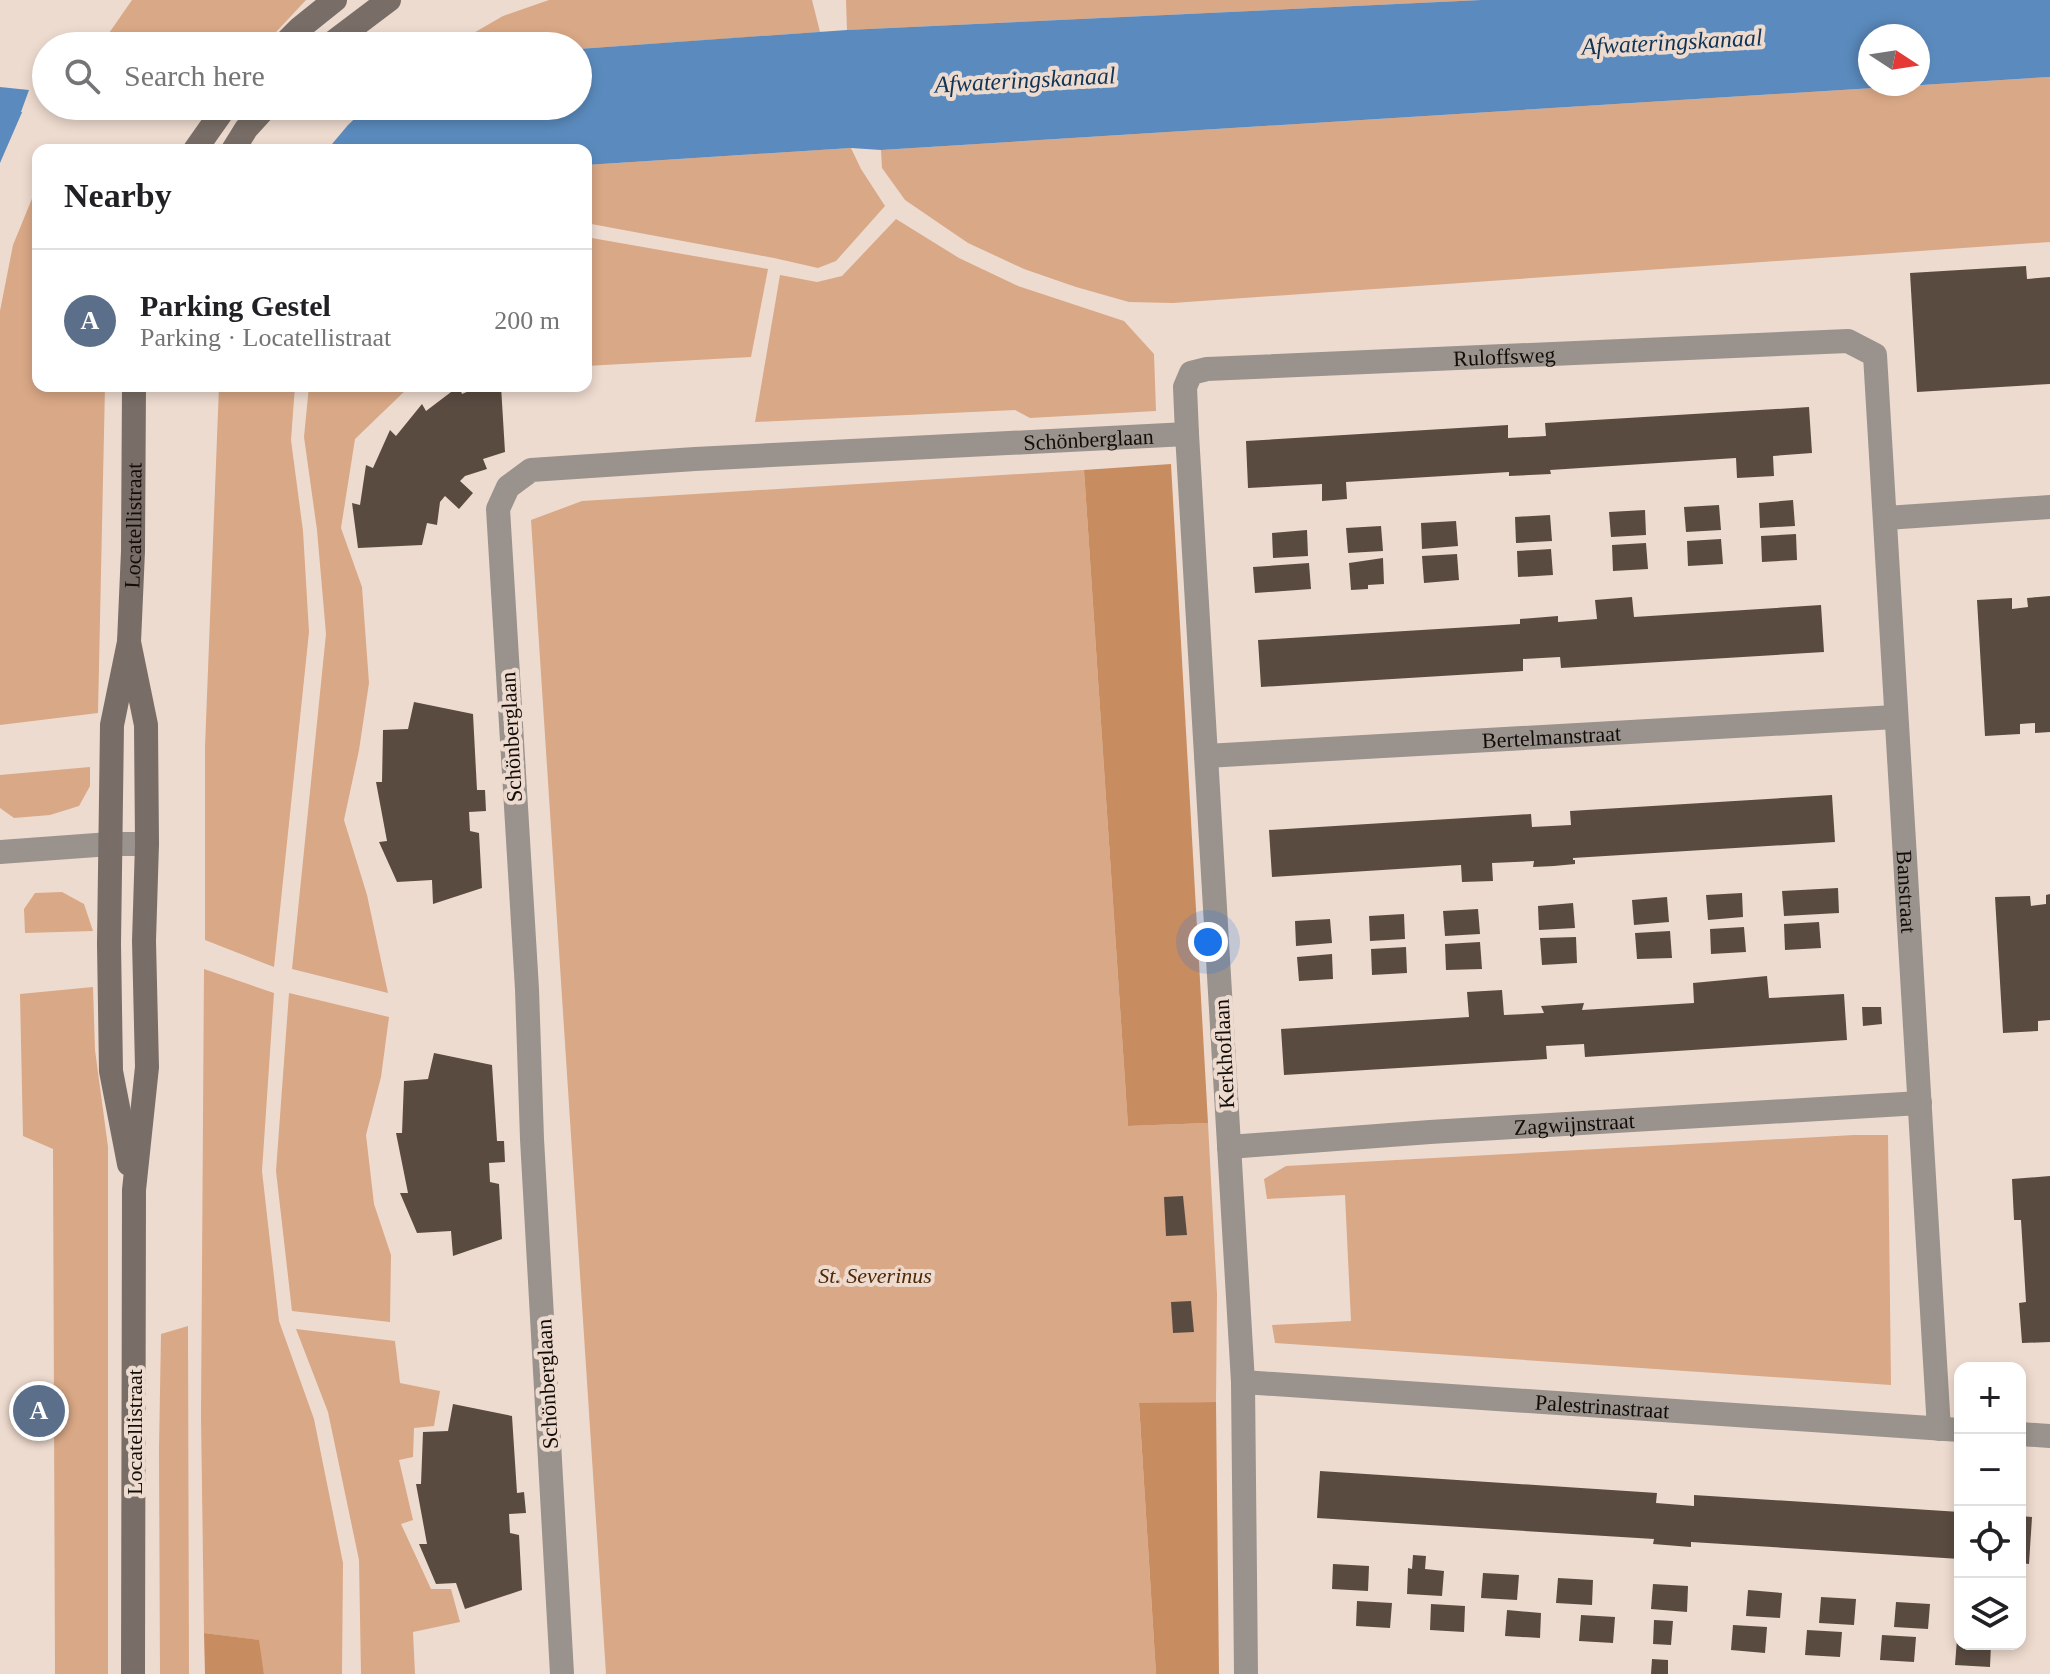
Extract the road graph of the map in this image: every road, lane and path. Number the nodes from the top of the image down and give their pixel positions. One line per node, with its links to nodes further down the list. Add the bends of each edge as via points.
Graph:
1 (335, 0): 3 (main road)
2 (389, 0): 4 (main road)
3 (296, 32)
4 (347, 32)
5 (216, 120): 7 (main road)
6 (254, 120): 8 (main road)
7 (199, 144)
8 (237, 144)
9 (1875, 355): 11 (street, Ruloffsweg, via 1848,341 1207,369 1191,373 1185,387); 13 (street, Banstraat)
10 (137, 393): 14 (main road, Locatellistraat)
11 (1187, 434): 16 (street, Kerkhoflaan); 28 (street, Schönberglaan, via 531,470 508,487 498,509)
12 (2050, 507): 13 (street)
13 (1886, 518): 15 (street, Banstraat)
14 (129, 642): 17 (main road, Locatellistraat, via 112,725); 18 (main road, Locatellistraat, via 146,725)
15 (1895, 717): 16 (street, Bertelmanstraat); 20 (street, Banstraat)
16 (1206, 756): 21 (street, Kerkhoflaan)
17 (110, 844): 18 (street); 19 (street); 22 (main road, Locatellistraat, via 111,1071)
18 (147, 844): 22 (main road, Locatellistraat, via 147,1067)
19 (0, 852)
20 (1920, 1103): 21 (street, Zagwijnstraat); 24 (street, Banstraat)
21 (1229, 1147): 23 (street, Kerkhoflaan)
22 (134, 1190): 27 (main road, Locatellistraat)
23 (1243, 1382): 24 (street, Palestrinastraat); 29 (street, Kerkhoflaan)
24 (1949, 1430)
25 (2026, 1434): 26 (street)
26 (2050, 1436)
27 (133, 1674)
28 (562, 1674)
29 (1246, 1674)

